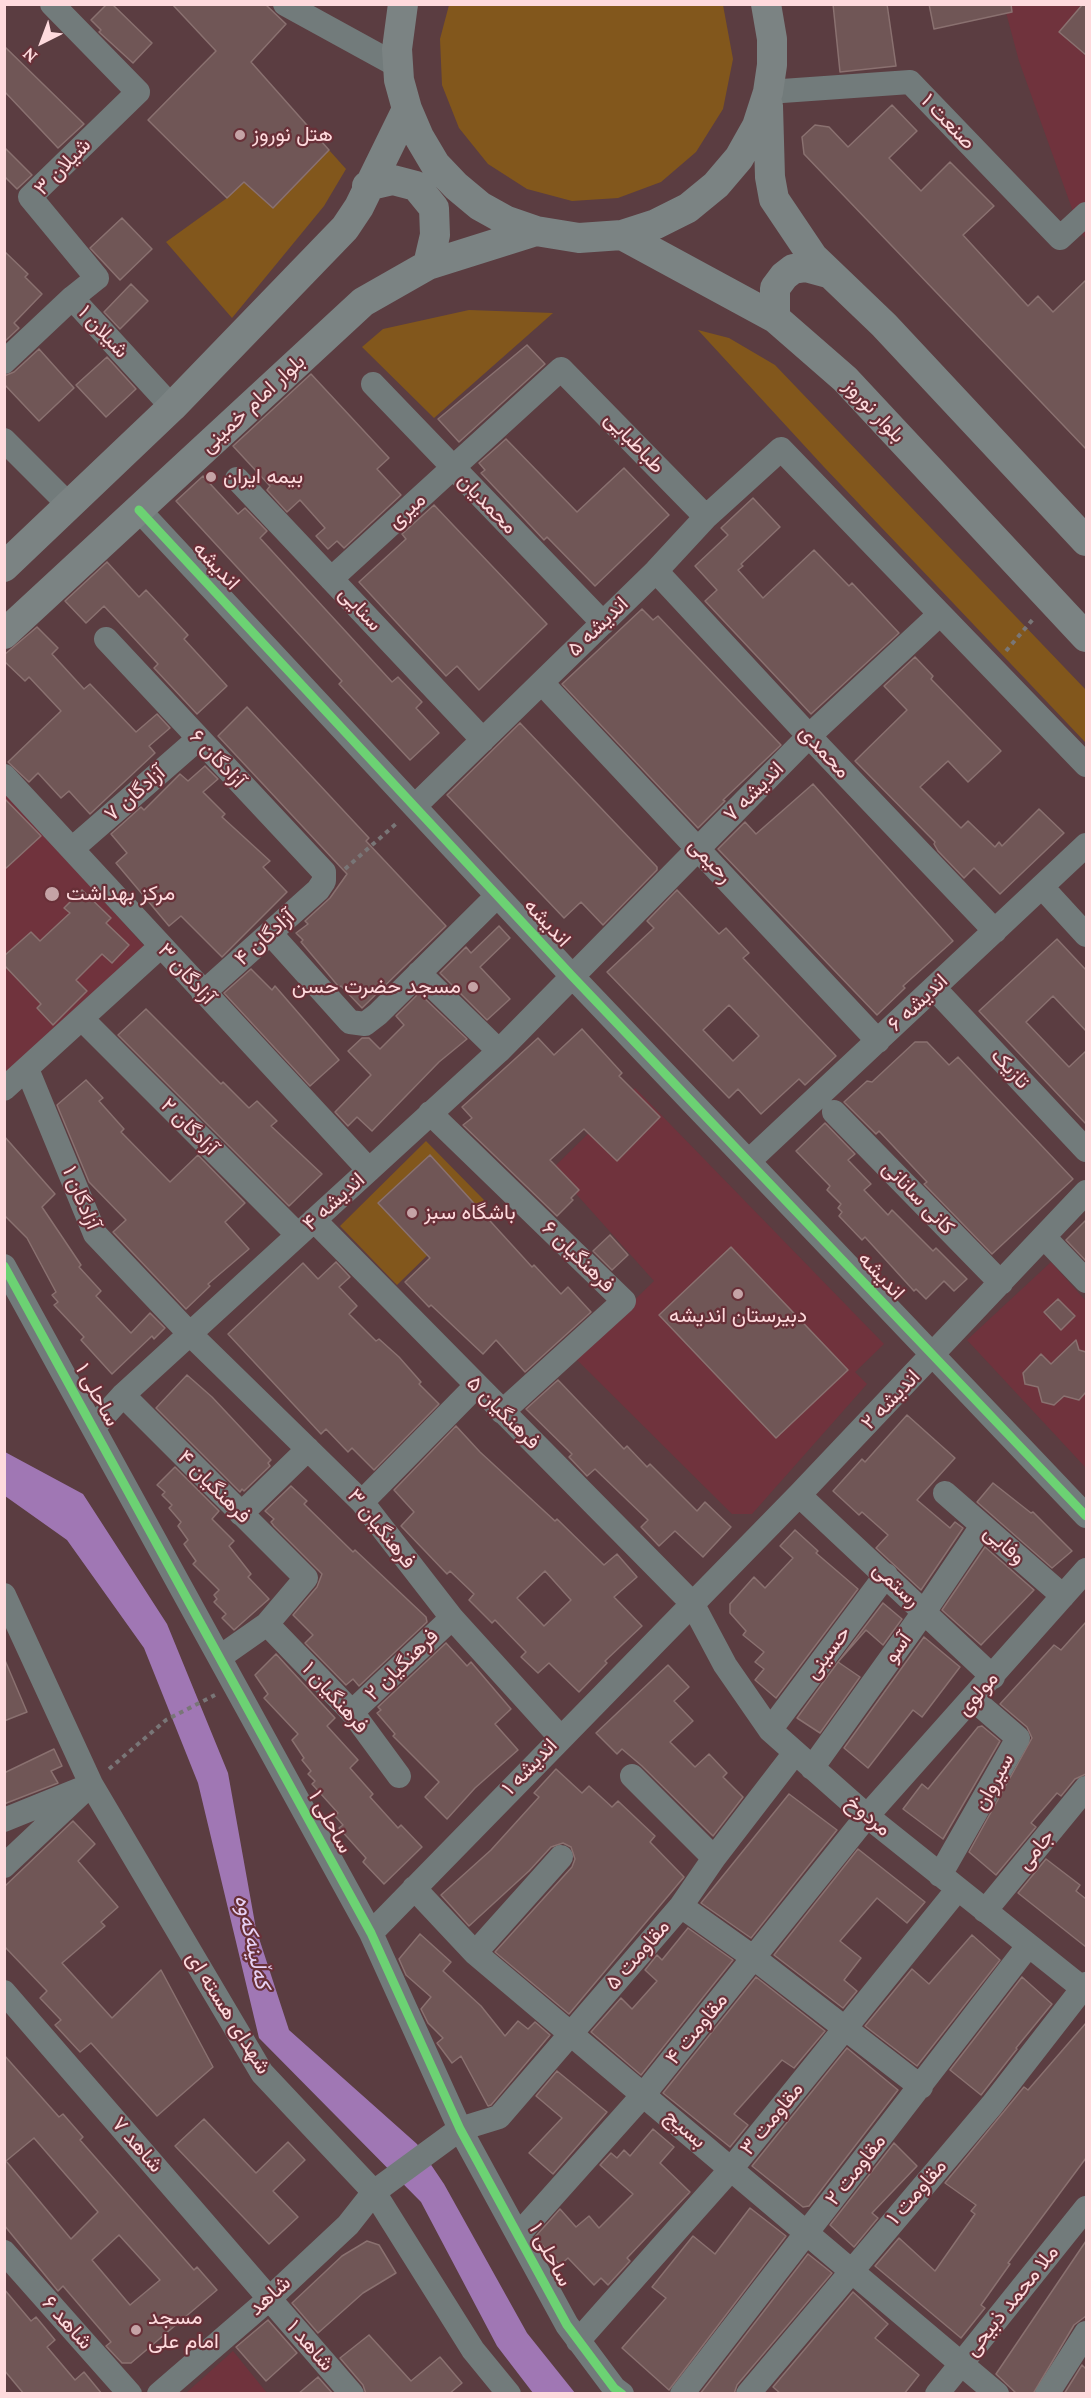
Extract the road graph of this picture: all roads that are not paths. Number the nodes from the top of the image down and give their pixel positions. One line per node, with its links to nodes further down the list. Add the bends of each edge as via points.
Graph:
1 (285, 4): 5 (street)
2 (403, 4): 5 (main road)
3 (766, 4): 6 (main road, via 772,39)
4 (67, 10): 14 (street, شیلان ۳, via 138,92 30,197 97,278)
5 (398, 66): 7 (main road)
6 (768, 92): 9 (street, صنعت ۱, via 910,82 1060,238); 11 (main road, via 757,126 716,185 688,208); 13 (main road, via 774,199)
7 (407, 109): 8 (main road); 10 (main road, via 435,164 456,186 480,206)
8 (367, 186): 12 (main road, via 393,180 416,186 434,208 435,235); 19 (main road, via 345,228)
9 (1084, 220)
10 (536, 231): 11 (main road, via 579,238); 12 (main road, بلوار امام خمینی)
11 (622, 235): 15 (main road, بلوار نوروز)
12 (428, 264): 24 (main road, بلوار امام خمینی, via 363,302)
13 (828, 273): 15 (main road, via 806,267 793,269 784,276 775,288); 26 (main road, via 884,326)
14 (72, 298): 16 (street, شیلان ۱); 19 (street, شیلان ۱)
15 (775, 318): 33 (main road, بلوار نوروز, via 845,379)
16 (4, 362)
17 (561, 369): 21 (street, میری); 25 (street, طباطبایی)
18 (373, 384): 21 (street, محمدیان)
19 (172, 408): 23 (main road)
20 (4, 440): 23 (street)
21 (454, 470): 29 (street, میری); 31 (street, محمدیان)
22 (237, 479): 29 (street, سنایی)
23 (69, 505): 27 (main road)
24 (138, 510): 32 (main road, بلوار امام خمینی); 41 (street, اندیشه)
25 (706, 517): 28 (street, اندیشه ۵); 30 (street, اندیشه ۵, via 781,449)
26 (1086, 541)
27 (4, 567)
28 (656, 571): 31 (street, اندیشه ۵); 36 (street, محمدی)
29 (331, 579): 38 (street, سنایی)
30 (940, 614): 36 (street, اندیشه ۷); 39 (street)
31 (603, 623): 35 (street, اندیشه ۵)
32 (4, 634)
33 (1086, 638)
34 (106, 639): 37 (street, آزادگان ۶)
35 (542, 683): 38 (street, اندیشه ۵); 43 (street, رحیمی)
36 (809, 736): 43 (street, اندیشه ۷); 48 (street, محمدی)
37 (198, 739): 44 (street, آزادگان ۷); 45 (street, آزادگان ۶, via 324,872)
38 (483, 740): 41 (street, اندیشه ۵)
39 (1086, 765)
40 (4, 776): 44 (street, آزادگان ۳)
41 (416, 805): 47 (street, اندیشه)
42 (1086, 845): 46 (street, اندیشه ۶)
43 (698, 848): 53 (street, اندیشه ۷); 57 (street, رحیمی)
44 (72, 849): 51 (street, آزادگان ۳)
45 (324, 881): 49 (street, آزادگان ۴)
46 (1042, 887): 48 (street, اندیشه ۶); 50 (street)
47 (497, 896): 52 (street); 53 (street, اندیشه)
48 (995, 931): 54 (street, اندیشه ۶)
49 (270, 933): 52 (street, via 350,1022 365,1024); 55 (street, آزادگان ۴)
50 (1086, 935)
51 (161, 946): 55 (street, آزادگان ۳); 56 (street)
52 (419, 973): 58 (street)
53 (572, 976): 58 (street, اندیشه ۴); 64 (street, اندیشه)
54 (934, 988): 57 (street, اندیشه ۶); 63 (street, تازیک)
55 (203, 993): 65 (street, آزادگان ۳)
56 (82, 1019): 59 (street); 67 (street, آزادگان ۲)
57 (878, 1041): 64 (street, اندیشه ۶)
58 (499, 1051): 62 (street, اندیشه ۴)
59 (27, 1068): 60 (street); 72 (street, آزادگان ۱, via 95,1234)
60 (4, 1089)
61 (834, 1112): 71 (street, کانی سانانی)
62 (430, 1113): 65 (street, اندیشه ۴); 76 (street, فرهنگیان ۶, via 624,1301)
63 (1086, 1150)
64 (749, 1161): 73 (street, اندیشه)
65 (369, 1170): 67 (street, اندیشه ۴)
66 (1086, 1192): 68 (street, اندیشه ۲)
67 (306, 1227): 72 (street, اندیشه ۴); 74 (street, فرهنگیان ۵)
68 (1044, 1237): 70 (street); 71 (street, اندیشه ۲)
69 (4, 1266): 77 (street, ساحلی ۱)
70 (1086, 1281)
71 (1001, 1283): 73 (street, اندیشه ۲)
72 (190, 1334): 75 (street, اندیشه ۴); 78 (street, فرهنگیان ۳)
73 (932, 1357): 80 (street, اندیشه ۲); 83 (street, اندیشه)
74 (476, 1386): 76 (street, فرهنگیان ۵); 81 (street)
75 (123, 1395): 77 (street, اندیشه ۴); 82 (street, فرهنگیان ۴)
76 (502, 1412): 89 (street, فرهنگیان ۵)
77 (94, 1427): 93 (street, ساحلی ۱)
78 (308, 1449): 81 (street, فرهنگیان ۳); 82 (street)
79 (945, 1493): 84 (street, وفایی)
80 (799, 1494): 86 (street, رستمی); 89 (street, اندیشه ۲)
81 (362, 1502): 91 (street, فرهنگیان ۳)
82 (241, 1514): 92 (street, فرهنگیان ۴, via 306,1578)
83 (1086, 1516)
84 (982, 1526): 88 (street, وفایی); 90 (street, آسو)
85 (1086, 1570): 88 (street, مولوی)
86 (886, 1575): 90 (street, رستمی); 97 (street, حسینی)
87 (4, 1594): 102 (street, شهدای هسته ای)
88 (1064, 1596): 94 (street, مولوی)
89 (692, 1603): 97 (street, مردوخ, via 725,1665); 98 (street, اندیشه ۱)
90 (924, 1611): 94 (street, رستمی); 99 (street, آسو)
91 (452, 1618): 96 (street, فرهنگیان ۲); 98 (street, فرهنگیان ۳)
92 (267, 1624): 93 (street); 96 (street, فرهنگیان ۱)
93 (219, 1658): 113 (street, ساحلی ۱)
94 (993, 1677): 95 (street, مولوی)
95 (974, 1700): 104 (street, مولوی); 109 (street, سیروان, via 1018,1738)
96 (352, 1712): 100 (street, فرهنگیان ۱)
97 (770, 1730): 99 (street, مردوخ)
98 (560, 1737): 110 (street, اندیشه ۱)
99 (803, 1761): 104 (street, مردوخ); 107 (street, مقاومت ۵)
100 (399, 1776)
101 (632, 1776): 107 (street)
102 (91, 1784): 105 (street); 108 (street); 125 (street, شهدای هسته ای, via 262,2073)
103 (1086, 1788): 112 (street, جامی)
104 (867, 1816): 109 (street, مردوخ); 116 (street, مقاومت ۴)
105 (4, 1820)
106 (561, 1857): 115 (street)
107 (714, 1858): 111 (street, مقاومت ۵)
108 (4, 1866)
109 (948, 1883): 112 (street, مردوخ); 119 (street, مقاومت ۳)
110 (414, 1888): 113 (street, اندیشه ۱); 115 (street, بسیج)
111 (681, 1906): 116 (street); 120 (street, مقاومت ۵)
112 (985, 1911): 114 (street, مردوخ)
113 (370, 1933): 123 (street, ساحلی ۱)
114 (1028, 1946): 117 (street, مردوخ); 121 (street, مقاومت ۲)
115 (475, 1953): 120 (street, بسیج)
116 (754, 1958): 119 (street); 122 (street, مقاومت ۴)
117 (1085, 1988): 130 (street, مقاومت ۱, via 992,2105)
118 (4, 1992): 131 (street, شاهد ۷)
119 (847, 2028): 121 (street); 124 (street, مقاومت ۳)
120 (572, 2031): 122 (street, بسیج); 123 (street, مقاومت ۵, via 499,2117)
121 (921, 2087): 127 (street, مقاومت ۲)
122 (644, 2094): 124 (street, بسیج); 128 (street, مقاومت ۴)
123 (460, 2129): 125 (street, شاهد); 128 (street, ساحلی ۱)
124 (731, 2169): 127 (street, بسیج); 132 (street, مقاومت ۳)
125 (375, 2192): 131 (street, شاهد, via 348,2225); 138 (street, شهدای هسته ای, via 473,2350)
126 (1086, 2208): 134 (street, ملا محمد ذبیحی)
127 (808, 2232): 130 (street, بسیج); 140 (street, مقاومت ۲)
128 (518, 2235): 132 (street, ساحلی ۱)
129 (4, 2252): 135 (street, شاهد ۶)
130 (851, 2269): 134 (street, بسیج); 141 (street, مقاومت ۱)
131 (268, 2299): 136 (street, شاهد); 137 (street, شاهد ۱)
132 (578, 2341): 139 (street, ساحلی ۱)
133 (1083, 2348): 144 (street)
134 (961, 2363): 142 (street, ملا محمد ذبیحی); 143 (street, بسیج)
135 (130, 2394)
136 (159, 2394)
137 (352, 2394)
138 (509, 2394)
139 (622, 2394)
140 (682, 2394)
141 (748, 2394)
142 (937, 2394)
143 (997, 2394)
144 (1047, 2394)

